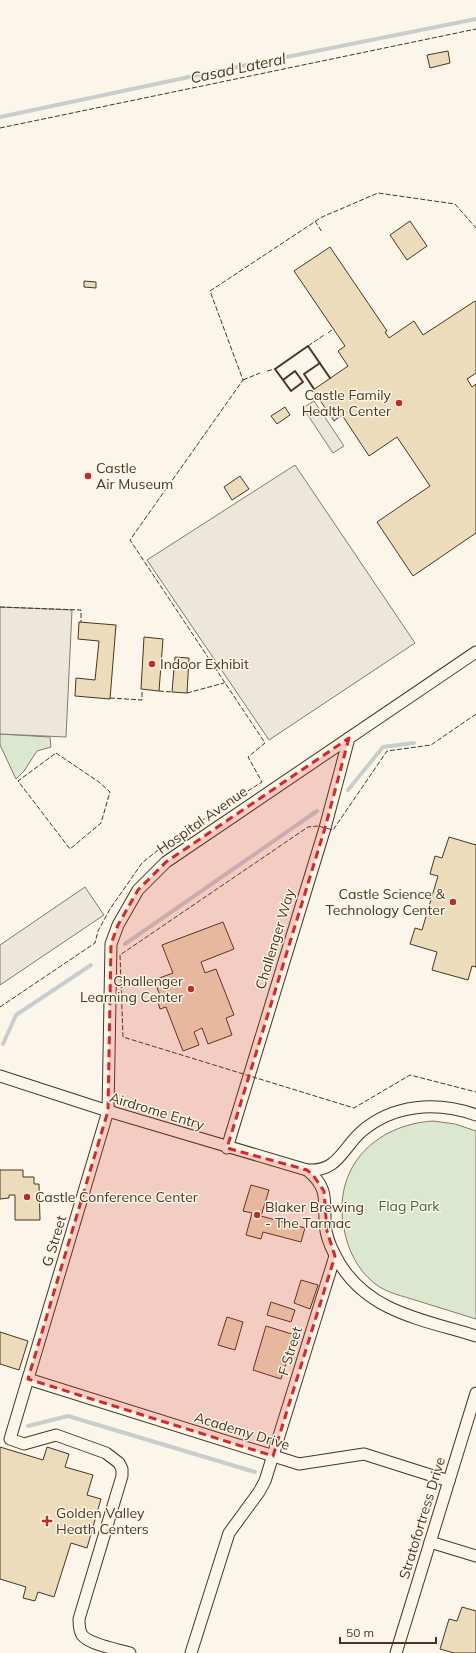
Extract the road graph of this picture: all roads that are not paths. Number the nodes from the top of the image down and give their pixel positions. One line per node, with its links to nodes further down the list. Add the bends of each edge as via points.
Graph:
1 (476, 652): 2 (street, Hospital Avenue)
2 (349, 738): 4 (street, Hospital Avenue, via 166,862 138,890 118,925 111,944); 6 (street, Challenger Way, via 325,828)
3 (0, 1076): 4 (street, Airdrome Entry)
4 (108, 1112): 6 (street, Airdrome Entry); 10 (street, G Street)
5 (476, 1115): 7 (street, via 456,1109 423,1106 399,1112 369,1126 327,1168)
6 (227, 1148): 7 (street, Airdrome Entry)
7 (307, 1170): 8 (street, via 324,1191 326,1231)
8 (335, 1256): 9 (street, via 356,1284 380,1303 395,1311); 12 (street, F Street)
9 (476, 1336)
10 (28, 1379): 12 (street, Academy Drive); 16 (street, G Street, via 10,1439 24,1444 56,1435 106,1453 115,1458 122,1469 79,1619 79,1628 88,1640)
11 (476, 1393): 13 (street, Stratofortress Drive)
12 (273, 1456): 13 (street, Academy Drive, via 298,1464 364,1454); 17 (street, F Street, via 259,1492 230,1533)
13 (449, 1481): 14 (street, Stratofortress Drive)
14 (430, 1542): 15 (street); 18 (street, Stratofortress Drive)
15 (476, 1556)
16 (130, 1653)
17 (191, 1653)
18 (396, 1653)

